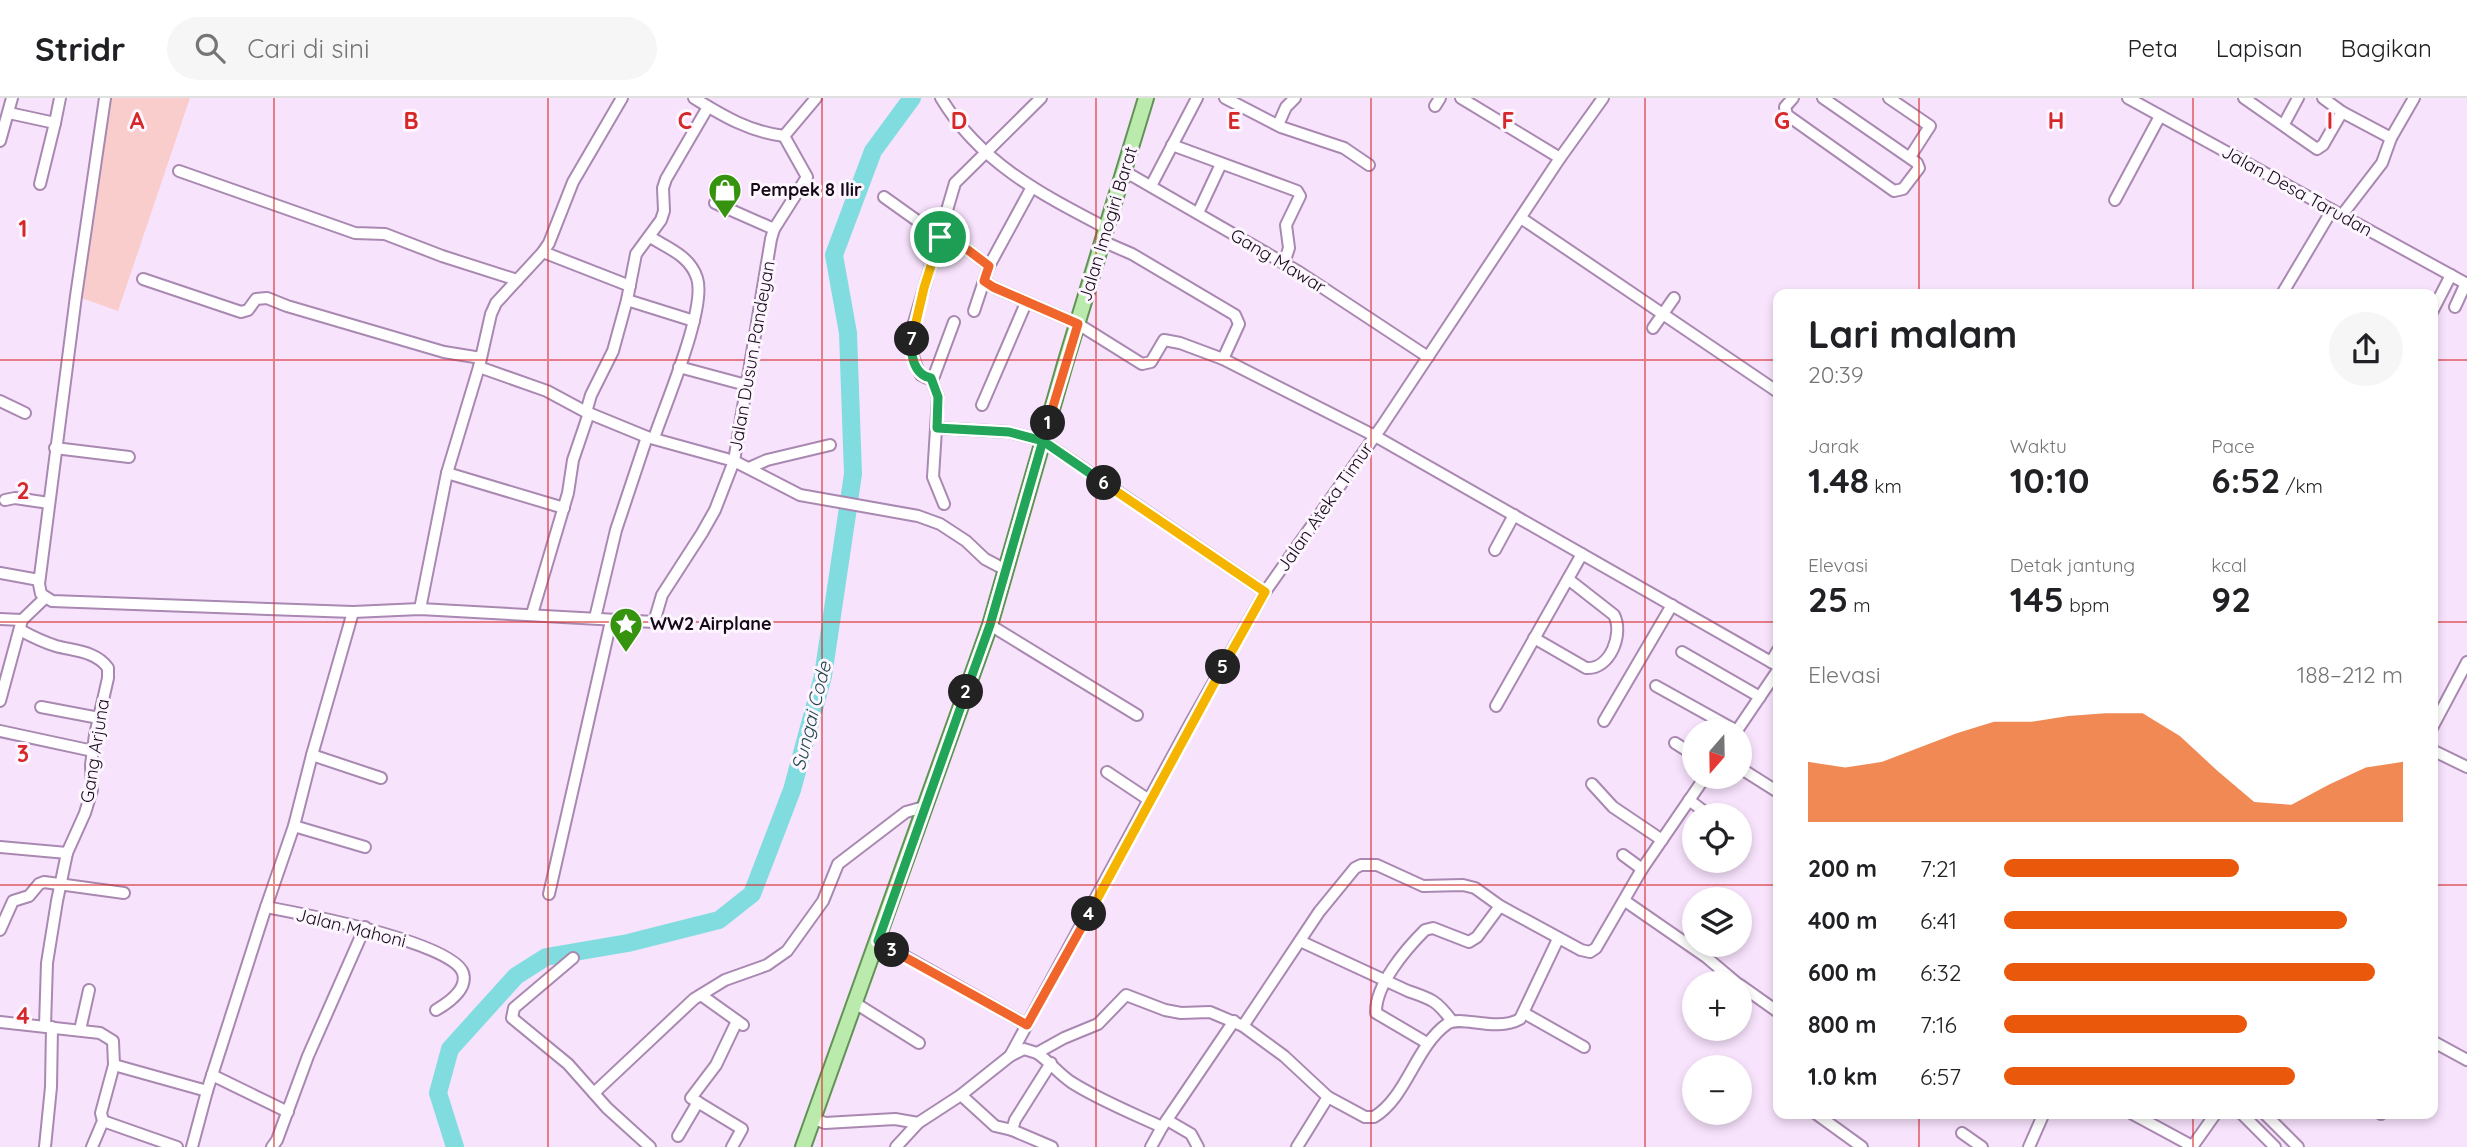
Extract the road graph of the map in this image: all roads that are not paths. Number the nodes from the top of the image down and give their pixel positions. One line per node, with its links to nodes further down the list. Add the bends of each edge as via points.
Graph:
1 (12, 98): 26 (street)
2 (60, 98): 28 (street)
3 (105, 98): 92 (street)
4 (622, 98): 55 (street, via 573,182)
5 (694, 98): 24 (street)
6 (816, 98): 31 (street)
7 (941, 98): 35 (street, via 971,140)
8 (1041, 98): 35 (street)
9 (1146, 98): 41 (main road, Jalan Imogiri Barat)
10 (1197, 98): 34 (street)
11 (1225, 98): 30 (street)
12 (1295, 98): 30 (street)
13 (1461, 98): 36 (street)
14 (1603, 98): 36 (street, Jalan Ateka Timur)
15 (1823, 98): 37 (street)
16 (1889, 98): 37 (street, via 1930,125)
17 (2128, 98): 23 (street, Jalan Desa Tarudan)
18 (2244, 98): 29 (street)
19 (2298, 98): 29 (street)
20 (2323, 98): 25 (street)
21 (2414, 98): 32 (street)
22 (1788, 99): 37 (street, via 1787,115 1894,191 1903,189 1919,168)
23 (2142, 101): 27 (street, Jalan Desa Tarudan)
24 (708, 107): 31 (street, via 754,131); 53 (street, via 666,179 664,211)
25 (2342, 112): 29 (street, via 2317,149); 32 (street)
26 (9, 113): 28 (street); 33 (street)
27 (2161, 116): 46 (street); 49 (street, Jalan Desa Tarudan)
28 (55, 123): 42 (street)
29 (2284, 124)
30 (1278, 125): 39 (street, via 1338,145)
31 (785, 136): 51 (street, Jalan Dusun Pandeyan, via 807,177)
32 (2391, 138): 49 (street, via 2382,163)
33 (0, 141)
34 (1172, 145): 38 (street); 43 (street)
35 (986, 152): 44 (street); 54 (street, via 955,183)
36 (1560, 158): 50 (street, Jalan Ateka Timur)
37 (1910, 158)
38 (1221, 164): 48 (street); 56 (street, via 1299,194 1286,226 1289,248)
39 (1369, 165)
40 (179, 171): 60 (street, via 355,233 385,234)
41 (1124, 171): 43 (street, Gang Mawar); 52 (main road, Jalan Imogiri Barat)
42 (40, 184)
43 (1151, 186): 48 (street, Gang Mawar)
44 (1032, 187): 52 (street); 57 (street)
45 (884, 197): 54 (street)
46 (2115, 200)
47 (715, 203): 51 (street)
48 (1198, 213): 56 (street, Gang Mawar)
49 (2337, 213): 58 (street, Jalan Desa Tarudan); 64 (street)
50 (1521, 218): 71 (street); 76 (street, Jalan Ateka Timur)
51 (774, 229): 81 (street, Jalan Dusun Pandeyan)
52 (1104, 235): 74 (main road, Jalan Imogiri Barat); 77 (street, via 1235,315 1239,324)
53 (650, 237): 63 (street, via 636,254); 72 (street, via 682,256 697,277)
54 (940, 237): 57 (street); 80 (street, via 911,345 918,371)
55 (542, 253): 60 (street); 63 (street)
56 (1284, 263): 76 (street, Gang Mawar)
57 (989, 266): 61 (street)
58 (2451, 275): 62 (street, Jalan Desa Tarudan); 67 (street)
59 (143, 279): 78 (street, via 242,312 256,299 267,298)
60 (517, 280): 78 (street, via 491,314)
61 (984, 281): 68 (street); 70 (street)
62 (2467, 284): 69 (street)
63 (630, 286): 66 (street)
64 (2285, 289)
65 (1674, 298): 71 (street)
66 (627, 300): 72 (street); 85 (street, via 613,351)
67 (2438, 300)
68 (1026, 303): 74 (street); 84 (street)
69 (2455, 307)
70 (974, 311)
71 (1663, 314): 75 (street); 82 (street)
72 (694, 321): 79 (street)
73 (954, 322): 80 (street)
74 (1078, 324): 77 (street, via 1142,364 1151,362 1164,340); 90 (main road, Jalan Imogiri Barat)
75 (1653, 328)
76 (1428, 357): 88 (street, Jalan Ateka Timur)
77 (1223, 359): 88 (street)
78 (480, 363): 85 (street); 96 (street)
79 (679, 368): 81 (street); 89 (street)
80 (931, 378): 87 (street, via 938,397)
81 (746, 386): 94 (street, Jalan Dusun Pandeyan)
82 (1773, 388)
83 (0, 401): 86 (street)
84 (982, 405)
85 (588, 412): 89 (street); 100 (street)
86 (25, 413)
87 (937, 428): 90 (street, via 1009,432); 99 (street, via 933,477)
88 (1375, 436): 101 (street); 108 (street, Jalan Ateka Timur)
89 (651, 437): 94 (street); 114 (street, via 616,530)
90 (1043, 441): 104 (main road, Jalan Imogiri Barat); 108 (street)
91 (830, 445): 95 (street)
92 (55, 448): 93 (street); 98 (street)
93 (129, 457)
94 (734, 461): 95 (street, Jalan Dusun Pandeyan); 116 (street, via 715,510 662,595 654,622)
95 (749, 468): 104 (street, Jalan Dusun Pandeyan, via 800,495 940,524)
96 (447, 473): 100 (street); 111 (street)
97 (5, 500): 98 (street)
98 (49, 503): 107 (street)
99 (944, 504)
100 (564, 508): 113 (street)
101 (1514, 515): 102 (street); 103 (street)
102 (1494, 550)
103 (1582, 554): 106 (street); 110 (street)
104 (1006, 570): 118 (main road, Jalan Imogiri Barat)
105 (0, 573): 107 (street)
106 (1568, 579): 119 (street); 119 (street, via 1618,622 1619,631 1606,662 1595,669 1586,668)
107 (39, 580): 109 (street)
108 (1265, 592): 148 (street, Jalan Ateka Timur)
109 (45, 598): 112 (street); 117 (street)
110 (1672, 605): 122 (street); 134 (street)
111 (420, 609): 112 (street); 113 (street)
112 (353, 612): 140 (street)
113 (532, 614): 114 (street)
114 (595, 618): 116 (street)
115 (0, 619): 117 (street)
116 (611, 621): 161 (street)
117 (21, 625): 126 (street); 131 (street, Gang Arjuna, via 47,643 87,653 104,663 108,678)
118 (990, 625): 129 (street); 151 (main road, Jalan Imogiri Barat)
119 (1534, 638): 127 (street)
120 (1682, 652): 125 (street)
121 (2467, 662): 130 (street)
122 (1773, 664)
123 (1773, 672): 125 (street)
124 (1656, 686): 132 (street)
125 (1760, 697): 133 (street)
126 (0, 701)
127 (1496, 706)
128 (41, 707): 131 (street)
129 (1138, 715)
130 (2438, 717)
131 (99, 718): 138 (street, Gang Arjuna)
132 (1715, 719)
133 (1744, 719)
134 (1604, 721)
135 (0, 731): 138 (street)
136 (1675, 743): 137 (street)
137 (1682, 747)
138 (93, 751): 156 (street, Gang Arjuna, via 92,790)
139 (2438, 753): 141 (street)
140 (312, 755): 144 (street); 152 (street)
141 (2467, 767)
142 (1107, 772): 148 (street)
143 (1752, 776): 147 (street)
144 (381, 778)
145 (1592, 784): 153 (street, via 1613,807)
146 (1697, 789): 149 (street)
147 (1773, 789)
148 (1149, 800): 183 (street, Jalan Ateka Timur)
149 (1689, 800): 150 (street); 153 (street)
150 (1693, 803)
151 (924, 807): 168 (main road, Jalan Imogiri Barat); 175 (street, via 906,812 838,864 823,901 780,957)
152 (294, 826): 155 (street); 163 (street)
153 (1662, 840): 158 (street)
154 (0, 847): 156 (street)
155 (365, 847)
156 (67, 853): 159 (street, Gang Arjuna)
157 (1623, 855): 158 (street)
158 (1642, 869): 162 (street)
159 (60, 884): 160 (street); 166 (street, via 44,882 29,896 13,901); 184 (street, Gang Arjuna, via 47,963)
160 (124, 893)
161 (549, 894)
162 (1625, 901): 167 (street, via 1590,952); 171 (street)
163 (266, 906): 165 (street, Jalan Mahoni); 195 (street)
164 (1500, 906): 167 (street); 169 (street, via 1463,884 1423,886 1377,865 1361,865); 172 (street, via 1469,942 1433,928 1425,930)
165 (365, 927): 178 (street, Jalan Mahoni, via 421,946 461,969 460,989); 201 (street)
166 (0, 930)
167 (1558, 939): 179 (street)
168 (878, 941): 176 (main road, Jalan Imogiri Barat); 183 (street)
169 (1300, 941): 172 (street); 182 (street)
170 (573, 958): 197 (street, via 514,1008 512,1018 569,1064)
171 (1723, 971)
172 (1385, 979): 181 (street, via 1432,999); 187 (street, via 1376,1013)
173 (89, 990): 185 (street)
174 (1752, 993): 177 (street)
175 (701, 995): 197 (street); 200 (street, via 740,1023 691,1098)
176 (855, 1003): 186 (street); 202 (main road, Jalan Imogiri Barat)
177 (1773, 1008)
178 (436, 1010)
179 (1524, 1013): 181 (street, via 1513,1023 1496,1026); 189 (street)
180 (0, 1021): 184 (street)
181 (1452, 1021): 187 (street)
182 (1239, 1023): 190 (street, via 1210,1012 1165,1010 1126,995 1098,1024); 199 (street); 211 (street)
183 (1027, 1025): 191 (street, Jalan Ateka Timur)
184 (48, 1026): 185 (street); 216 (street, Gang Arjuna, via 51,1087)
185 (80, 1030): 194 (street, via 113,1041)
186 (919, 1043)
187 (1427, 1043): 199 (street, via 1388,1105 1374,1117 1365,1117)
188 (2438, 1044): 192 (street)
189 (1584, 1047)
190 (1037, 1053): 191 (street, via 1024,1049); 193 (street)
191 (1010, 1056): 198 (street)
192 (2467, 1060)
193 (1051, 1063): 211 (street, via 1079,1086); 212 (street)
194 (114, 1065): 196 (street); 209 (street, via 101,1113)
195 (212, 1075): 196 (street); 201 (street)
196 (207, 1091): 219 (street)
197 (594, 1093): 221 (street)
198 (961, 1095): 210 (street); 212 (street, via 995,1126)
199 (1328, 1097): 228 (street)
200 (698, 1102): 214 (street); 222 (street, via 742,1129)
201 (288, 1112): 220 (street)
202 (812, 1118): 210 (street, via 825,1123 895,1119); 223 (main road, Jalan Imogiri Barat)
203 (1823, 1119): 229 (street)
204 (2041, 1119): 231 (street)
205 (2143, 1119): 215 (street)
206 (2212, 1119): 215 (street)
207 (2247, 1119): 232 (street)
208 (2270, 1119): 233 (street)
209 (103, 1121): 217 (street); 218 (street)
210 (918, 1123): 224 (street)
211 (1164, 1123): 226 (street); 227 (street, via 1191,1134)
212 (1012, 1130): 225 (street)
213 (1962, 1133): 230 (street)
214 (678, 1136)
215 (2192, 1146)
216 (45, 1147)
217 (92, 1147)
218 (177, 1147)
219 (192, 1147)
220 (272, 1147)
221 (650, 1147)
222 (732, 1147)
223 (803, 1147)
224 (895, 1147)
225 (1052, 1147)
226 (1151, 1147)
227 (1198, 1147)
228 (1297, 1147)
229 (1862, 1147)
230 (1982, 1147)
231 (2029, 1147)
232 (2275, 1147)
233 (2298, 1147)

